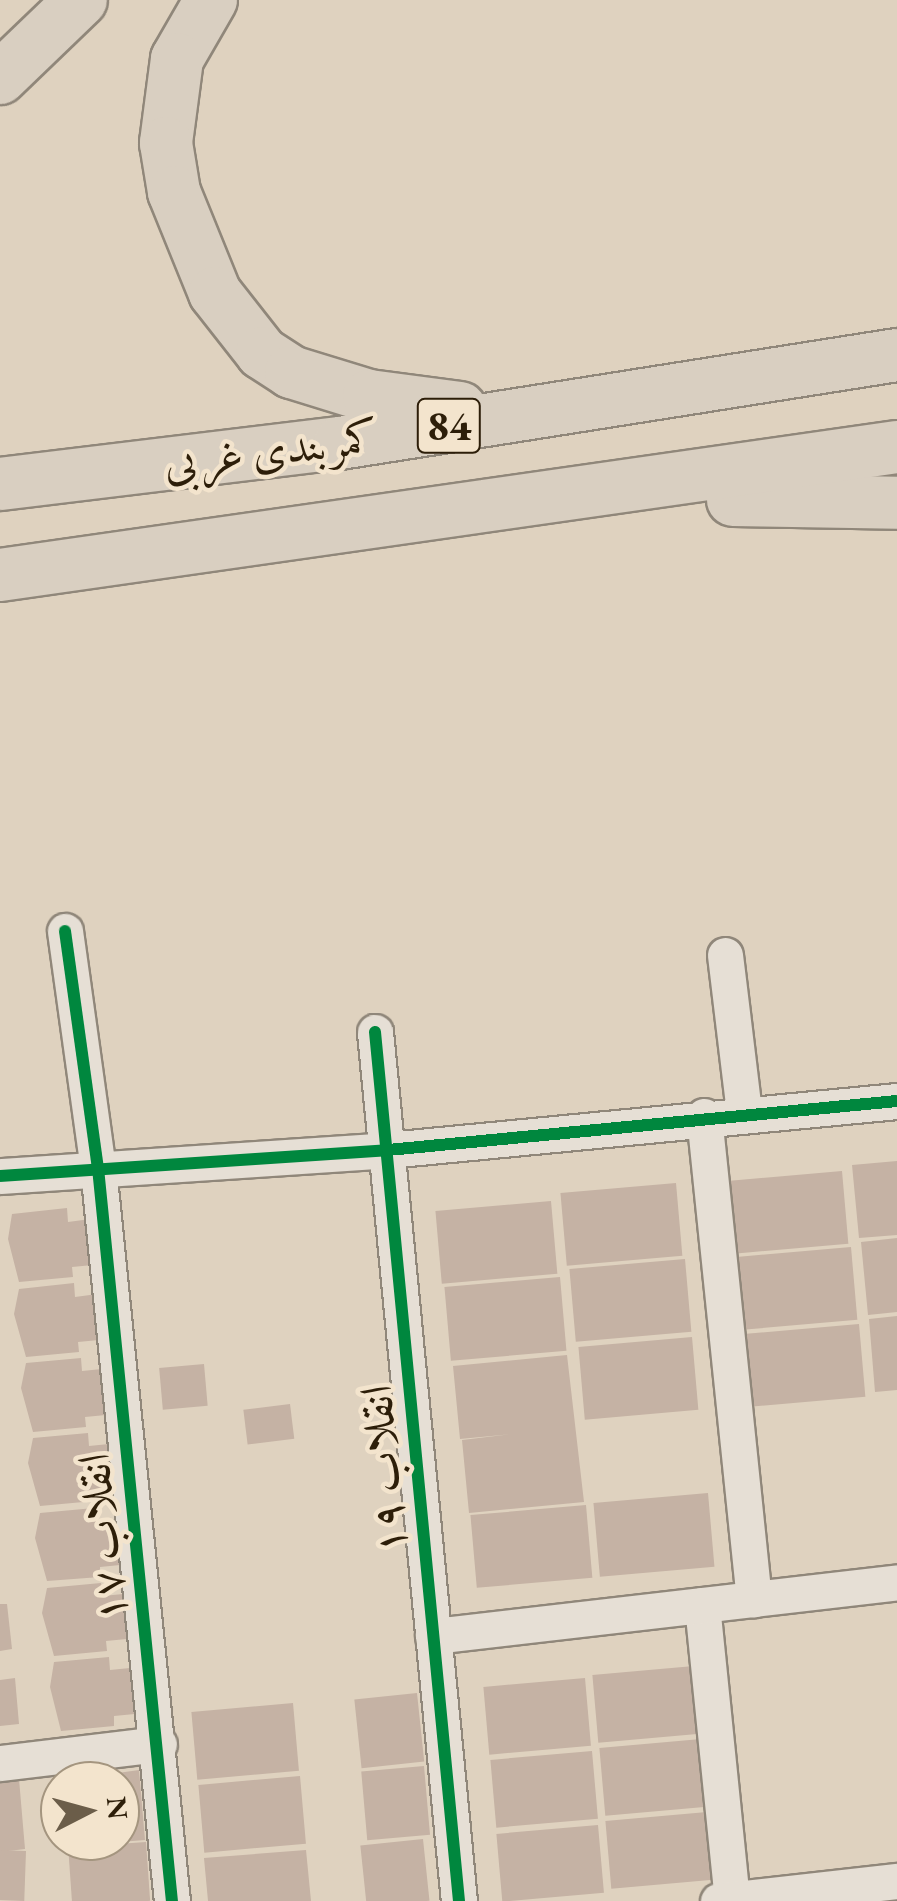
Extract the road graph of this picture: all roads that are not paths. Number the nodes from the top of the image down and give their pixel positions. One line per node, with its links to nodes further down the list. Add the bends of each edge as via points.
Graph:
1 (81, 0): 3 (highway)
2 (211, 0): 5 (highway, via 177,59 166,144 193,246 239,328 290,372 335,388)
3 (0, 78)
4 (897, 355): 5 (highway, کمربندی غربی / 84)
5 (516, 415): 7 (highway, کمربندی غربی / 84)
6 (897, 447): 8 (highway, کمربندی غربی / 84)
7 (0, 484)
8 (587, 492): 9 (highway); 10 (highway, کمربندی غربی / 84)
9 (897, 504)
10 (0, 576)
11 (65, 931): 18 (street, انقلاب ۱۷)
12 (725, 955): 15 (street)
13 (375, 1032): 17 (street, انقلاب ۱۹)
14 (897, 1101): 15 (street)
15 (744, 1113): 16 (street)
16 (704, 1116): 17 (street); 21 (street)
17 (388, 1150): 18 (street); 23 (street, انقلاب ۱۹)
18 (98, 1168): 19 (street); 24 (street, انقلاب ۱۷)
19 (0, 1176)
20 (897, 1582): 21 (street)
21 (754, 1599): 22 (street)
22 (702, 1606): 23 (street); 27 (street)
23 (434, 1636): 29 (street, انقلاب ۱۹)
24 (159, 1744): 25 (street); 28 (street, انقلاب ۱۷)
25 (0, 1762)
26 (897, 1881): 27 (street)
27 (728, 1900)
28 (172, 1901)
29 (459, 1901)

